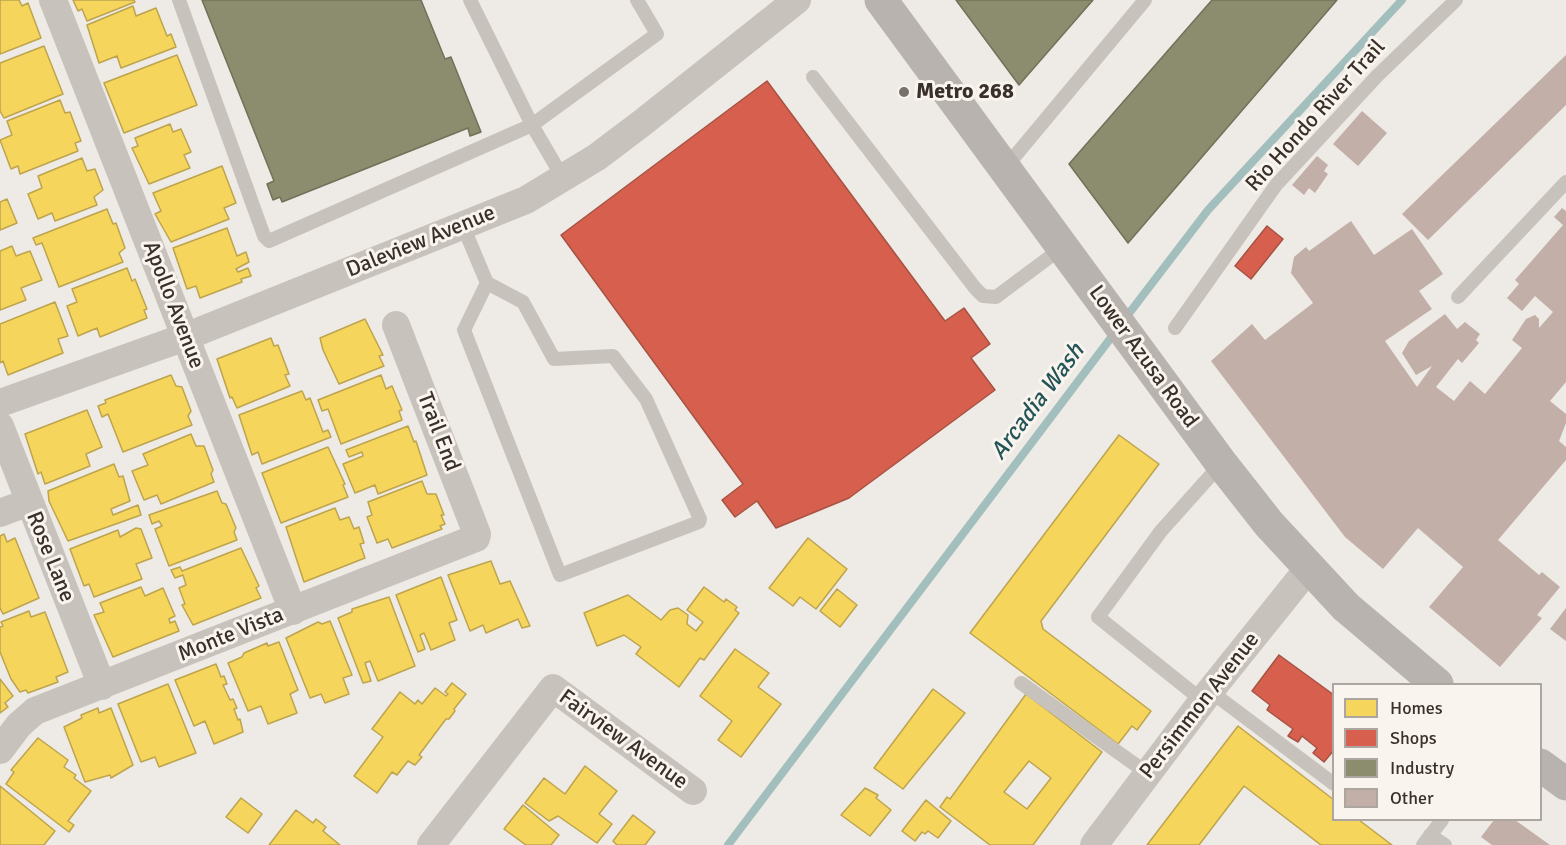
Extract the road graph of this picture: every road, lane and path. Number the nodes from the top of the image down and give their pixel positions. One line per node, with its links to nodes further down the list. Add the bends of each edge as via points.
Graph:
1 (53, 0): 20 (street, Apollo Avenue)
2 (179, 0): 10 (lane, via 269,241)
3 (470, 0): 10 (lane)
4 (637, 0): 10 (lane, via 657,34)
5 (797, 0): 12 (street, Daleview Avenue, via 642,123)
6 (881, 0): 11 (main road, Lower Azusa Road)
7 (1145, 0): 11 (lane)
8 (1456, 0): 19 (lane, Rio Hondo River Trail, via 1377,76 1276,184)
9 (813, 77): 15 (lane, via 983,296 996,297)
10 (532, 125): 12 (lane)
11 (1005, 168): 15 (main road, Lower Azusa Road)
12 (563, 178): 14 (street, Daleview Avenue, via 526,200)
13 (1566, 182): 17 (lane)
14 (463, 226): 16 (lane); 20 (street, Daleview Avenue)
15 (1063, 247): 23 (main road, Lower Azusa Road)
16 (487, 283): 16 (lane, via 464,330 560,575 699,522 645,399 613,356 555,359 523,302)
17 (1458, 297)
18 (396, 325): 26 (street, Trail End)
19 (1175, 328)
20 (185, 337): 21 (street, Daleview Avenue); 28 (street, Apollo Avenue)
21 (0, 403)
22 (0, 426): 24 (street, Rose Lane)
23 (1221, 463): 27 (main road, Lower Azusa Road); 32 (lane, via 1161,531 1098,617)
24 (28, 502): 25 (street); 31 (street, Rose Lane)
25 (0, 513)
26 (476, 538): 28 (street, Monte Vista)
27 (1308, 569): 30 (main road, Lower Azusa Road); 32 (street, Persimmon Avenue)
28 (293, 610): 31 (street, Monte Vista)
29 (1021, 683): 35 (lane)
30 (1432, 683)
31 (102, 686): 33 (street, Monte Vista, via 35,711)
32 (1207, 696): 35 (street, Persimmon Avenue); 36 (lane)
33 (0, 750)
34 (1542, 766): 37 (main road)
35 (1147, 773): 42 (street, Persimmon Avenue)
36 (1332, 783)
37 (1566, 784)
38 (693, 790): 41 (street, Fairview Avenue, via 552,689)
39 (1441, 821): 40 (lane)
40 (1427, 840): 43 (lane)
41 (431, 845)
42 (1094, 845)
43 (1445, 845)

